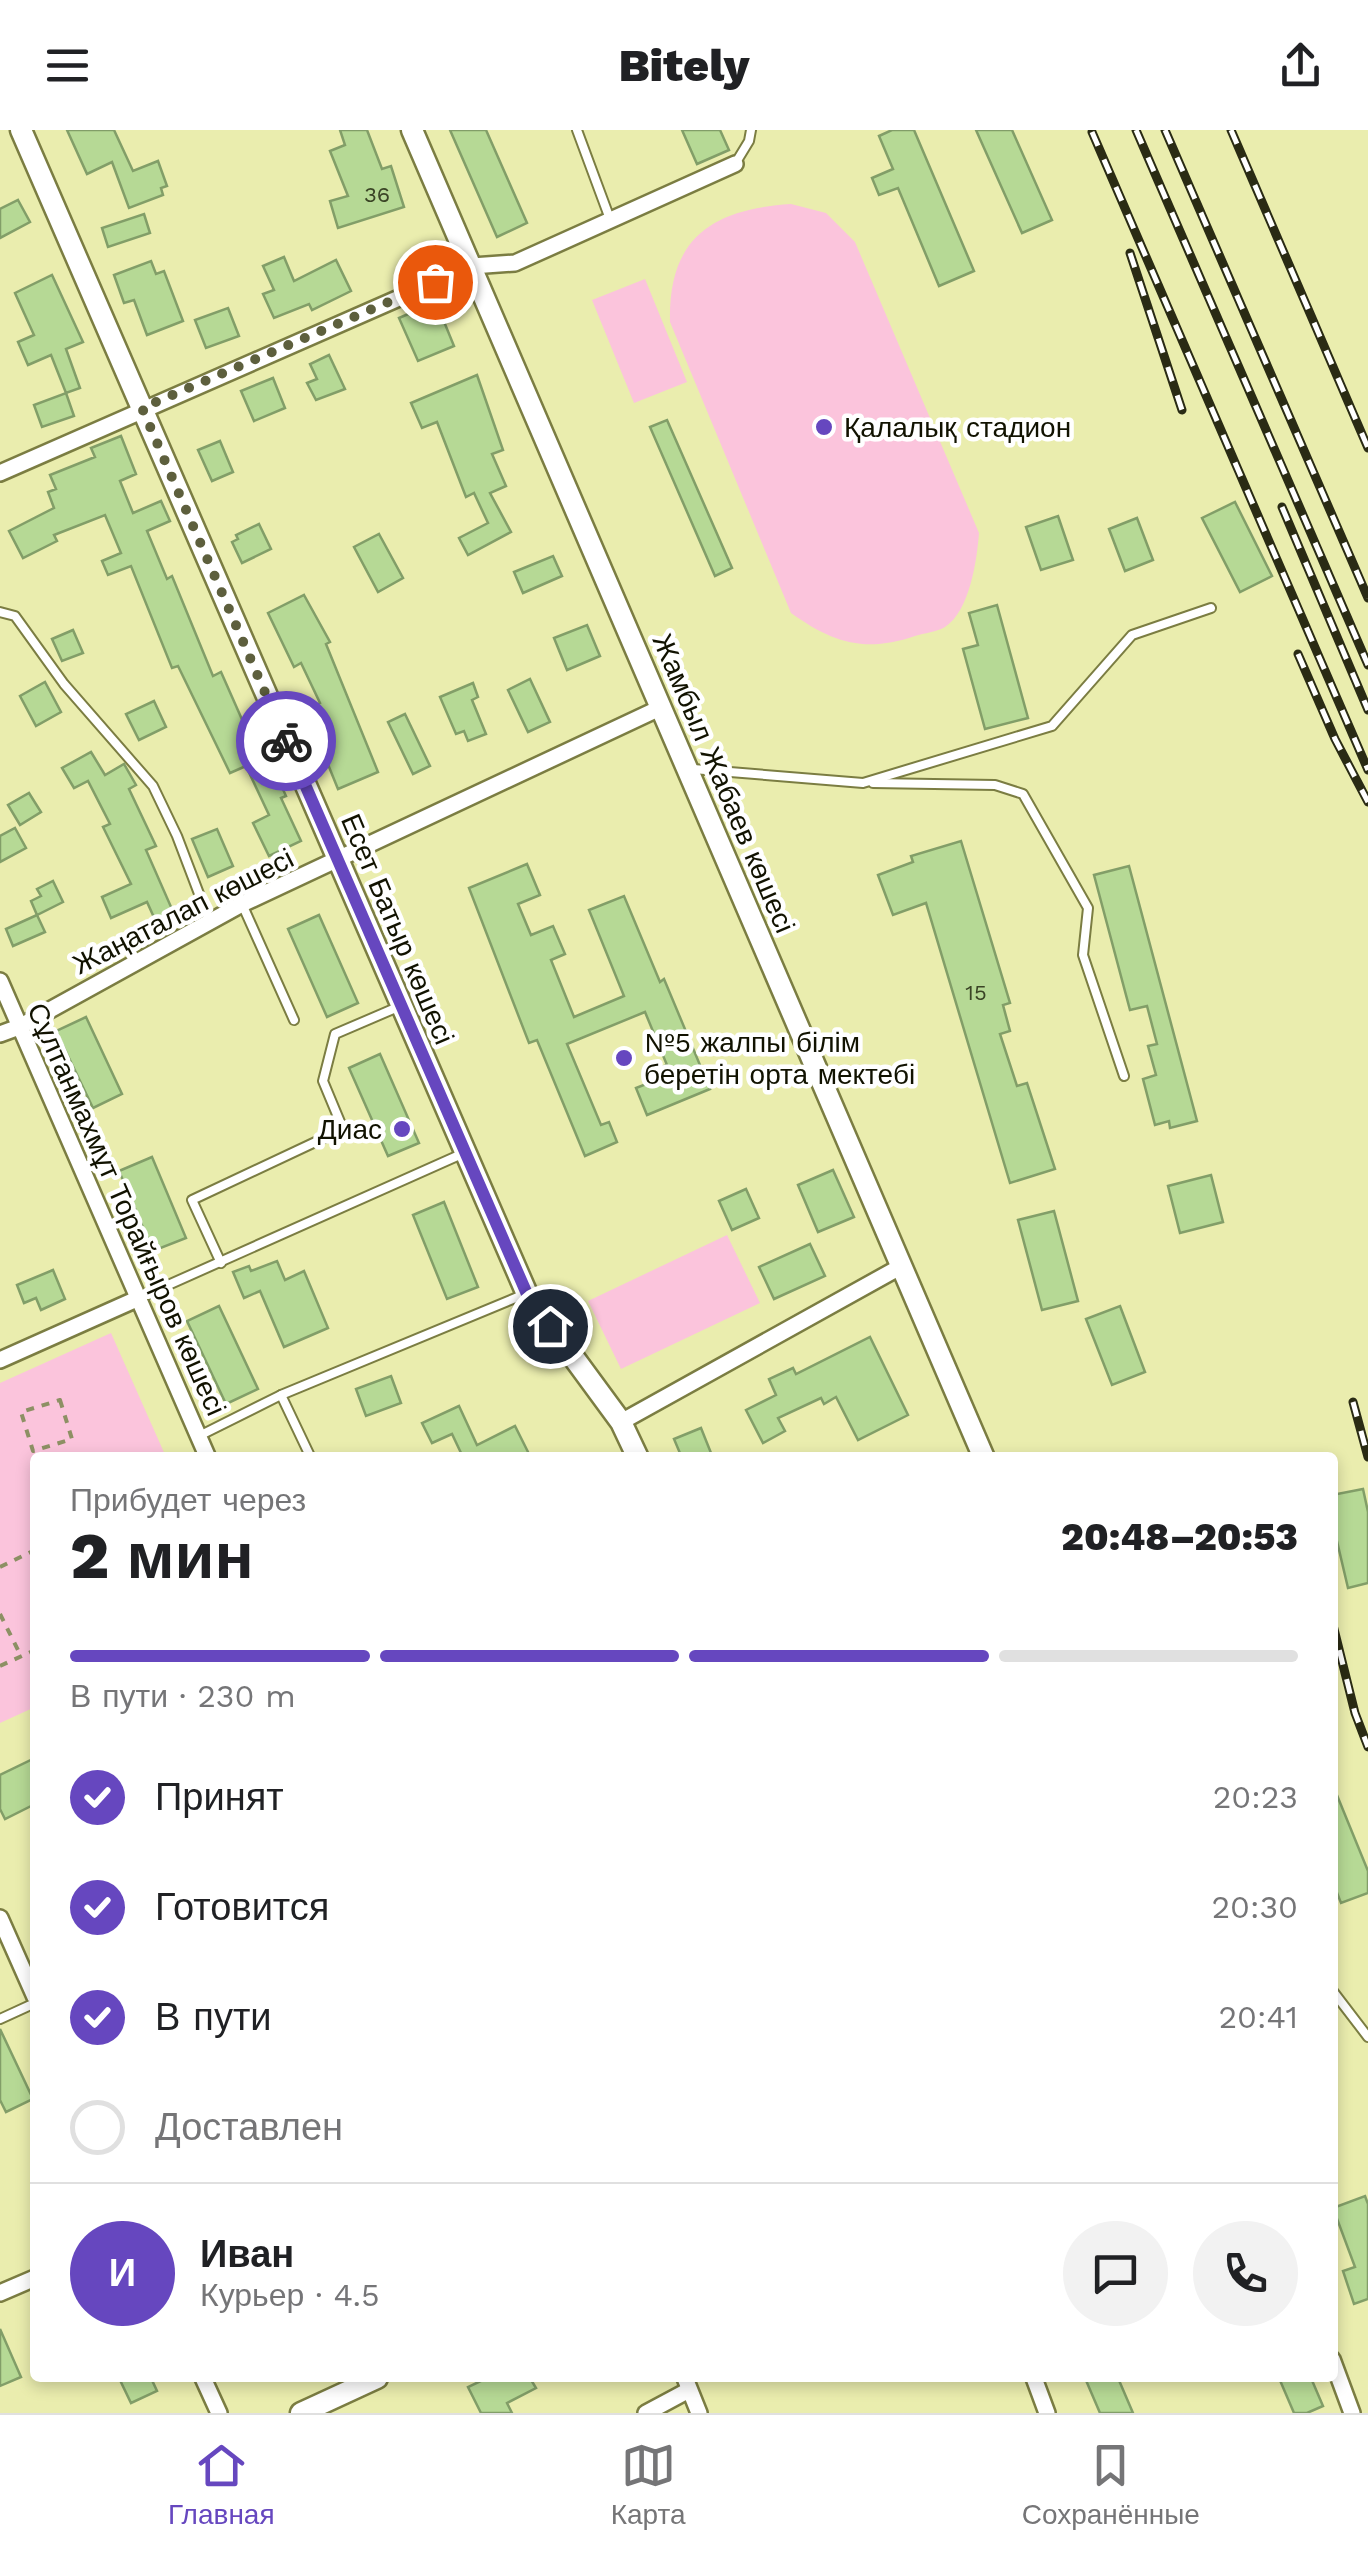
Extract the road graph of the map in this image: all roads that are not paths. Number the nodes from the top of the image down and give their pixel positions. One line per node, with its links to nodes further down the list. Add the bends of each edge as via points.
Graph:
1 (21, 130): 8 (street, Есет Батыр көшесі)
2 (412, 130): 7 (street, Жамбыл Жабаев көшесі)
3 (577, 130): 6 (lane)
4 (751, 130): 5 (lane)
5 (735, 164): 6 (street)
6 (610, 219): 7 (street, via 515,263)
7 (472, 266): 8 (street); 12 (street, Жамбыл Жабаев көшесі)
8 (142, 408): 9 (street); 15 (street, Есет Батыр көшесі)
9 (0, 473)
10 (1212, 608): 14 (lane, via 1132,635 1052,726)
11 (0, 612): 17 (lane, via 14,616 153,786)
12 (662, 707): 13 (street, Жамбыл Жабаев көшесі); 15 (street, Жаңаталап көшесі)
13 (688, 768): 14 (lane); 26 (street, Жамбыл Жабаев көшесі)
14 (863, 783): 23 (lane, via 995,785 1023,794 1088,908 1084,955)
15 (338, 860): 16 (street, Жаңаталап көшесі); 19 (street, Есет Батыр көшесі)
16 (242, 904): 17 (street, Жаңаталап көшесі); 20 (lane)
17 (210, 922): 21 (street, Жаңаталап көшесі)
18 (0, 981): 21 (street, Сұлтанмахмұт Торайғыров көшесі)
19 (401, 1005): 24 (street, Есет Батыр көшесі); 25 (lane, via 335,1034 323,1081 344,1129 192,1200)
20 (294, 1020)
21 (19, 1027): 22 (street, Жаңаталап көшесі); 28 (street, Сұлтанмахмұт Торайғыров көшесі)
22 (0, 1034)
23 (1124, 1076)
24 (465, 1152): 25 (lane); 27 (street, Есет Батыр көшесі)
25 (221, 1263): 28 (lane)
26 (900, 1267): 31 (street); 36 (street, Жамбыл Жабаев көшесі)
27 (527, 1294): 30 (lane); 31 (street, Есет Батыр көшесі)
28 (140, 1298): 29 (street); 32 (street, Сұлтанмахмұт Торайғыров көшесі)
29 (0, 1360)
30 (281, 1395): 32 (lane); 34 (lane)
31 (621, 1422): 35 (street, Есет Батыр көшесі)
32 (199, 1436): 33 (street, Сұлтанмахмұт Торайғыров көшесі)
33 (206, 1452)
34 (307, 1452)
35 (635, 1452)
36 (981, 1452)
37 (0, 1918): 38 (street)
38 (30, 1988)
39 (1338, 1998): 42 (lane)
40 (30, 2003): 41 (lane)
41 (0, 2020)
42 (1368, 2037)
43 (30, 2280): 44 (street)
44 (0, 2293)
45 (1338, 2375): 55 (street)
46 (205, 2382): 50 (street)
47 (368, 2382): 51 (street)
48 (1035, 2382): 54 (street)
49 (687, 2384): 52 (street); 53 (street)
50 (219, 2413)
51 (301, 2413)
52 (646, 2413)
53 (699, 2413)
54 (1047, 2413)
55 (1352, 2413)

